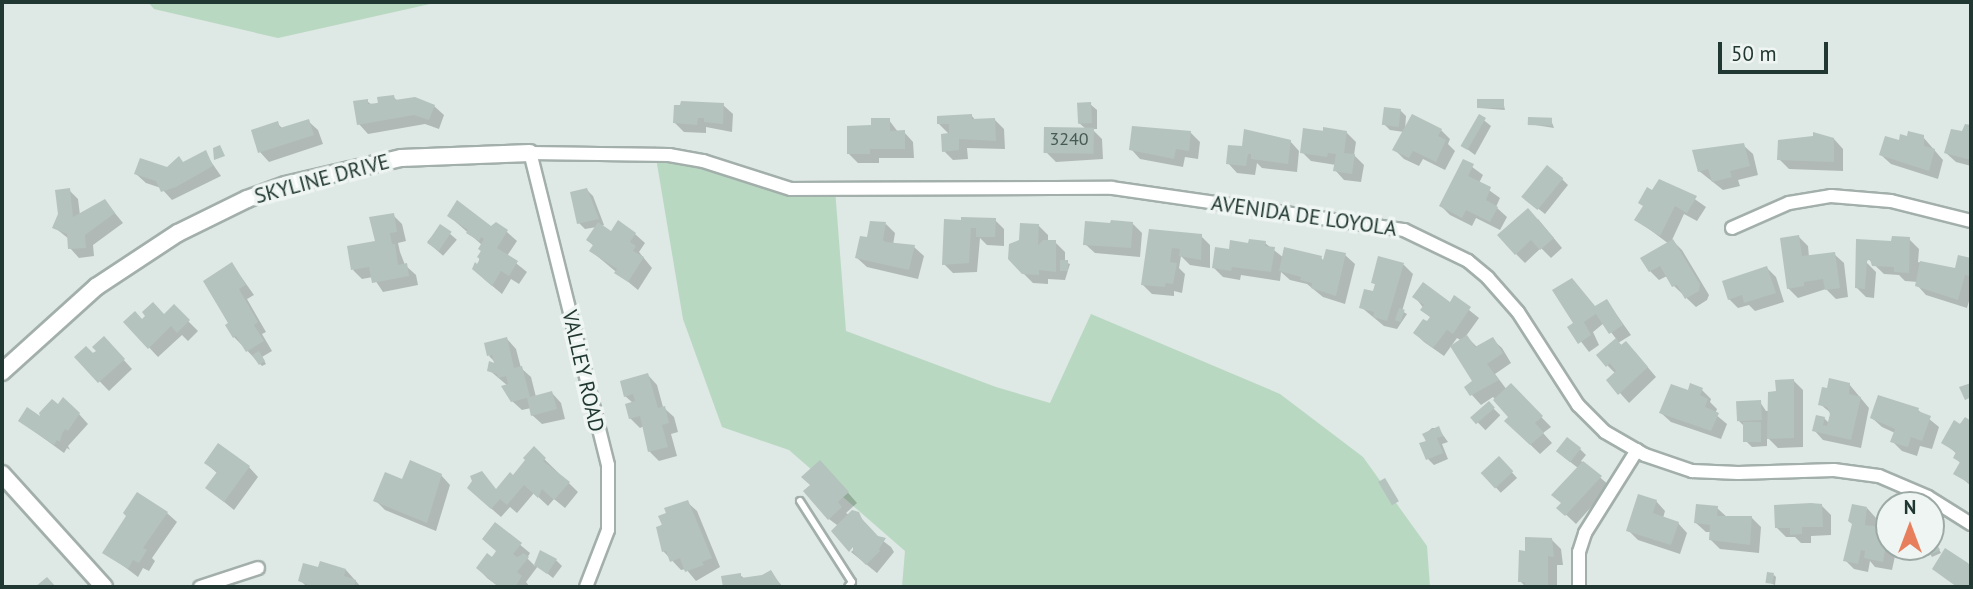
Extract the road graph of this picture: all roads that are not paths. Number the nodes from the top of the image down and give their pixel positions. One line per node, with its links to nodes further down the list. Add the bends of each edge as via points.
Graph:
1 (530, 153): 4 (street, SKYLINE DRIVE, via 387,160 247,199 178,233 96,287); 5 (street, AVENIDA DE LOYOLA, via 669,155 791,189 1112,188 1405,230 1468,261 1488,278 1518,312 1578,405 1605,432); 12 (street, VALLEY ROAD, via 608,465 608,530)
2 (1971, 221): 3 (street, via 1863,196 1831,196 1789,203)
3 (1732, 228)
4 (2, 372)
5 (1637, 450): 8 (street, AVENIDA DE LOYOLA, via 1692,471 1834,470 1879,476 1928,497); 14 (street, via 1585,533 1579,552)
6 (2, 474): 10 (street)
7 (800, 501): 13 (lane, via 852,582)
8 (1971, 524)
9 (258, 568): 11 (street)
10 (104, 587)
11 (200, 587)
12 (586, 587)
13 (848, 587)
14 (1579, 587)

